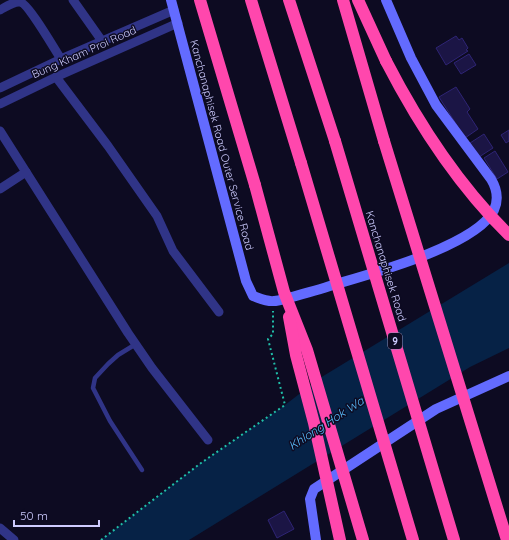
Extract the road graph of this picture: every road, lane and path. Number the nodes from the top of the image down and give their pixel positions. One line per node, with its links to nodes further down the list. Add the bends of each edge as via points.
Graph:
1 (73, 0): 11 (street)
2 (200, 0): 20 (highway, bridge)
3 (251, 0): 33 (highway, bridge)
4 (289, 0): 34 (highway, Kanchanaphisek Road / 9, bridge, via 335,141)
5 (342, 0): 35 (highway, bridge)
6 (358, 0): 19 (highway, bridge, via 386,62 409,104 448,164)
7 (386, 0): 21 (main road, via 436,105 497,189 494,211 481,225 443,248 393,267)
8 (173, 5): 10 (main road, Kanchanaphisek Road Outer Service Road); 11 (street, Bung Kham Proi Road)
9 (0, 10): 12 (street, via 15,3 24,3)
10 (178, 23): 13 (street, Bung Kham Proi Road); 21 (main road, Kanchanaphisek Road Outer Service Road, via 246,281 253,296)
11 (102, 41): 12 (street, Bung Kham Proi Road)
12 (61, 59): 14 (street, Bung Kham Proi Road)
13 (56, 77): 15 (street, Bung Kham Proi Road); 22 (street, via 157,216 173,251)
14 (0, 88)
15 (0, 104)
16 (0, 131): 17 (street)
17 (26, 172): 18 (street); 23 (street)
18 (0, 189)
19 (509, 236)
20 (284, 292): 31 (highway, bridge, via 296,355); 32 (highway, bridge, via 307,350)
21 (273, 302): 29 (path, via 272,334 268,339 285,405 201,464)
22 (219, 312)
23 (136, 344): 25 (street); 26 (lane, via 118,354 108,364 95,378 93,388 110,421)
24 (509, 376): 30 (main road, via 436,408 314,488 310,499)
25 (208, 440)
26 (142, 470)
27 (0, 528): 28 (street)
28 (14, 540)
29 (101, 540)
30 (316, 540)
31 (340, 540)
32 (363, 540)
33 (413, 540)
34 (454, 540)
35 (507, 540)

